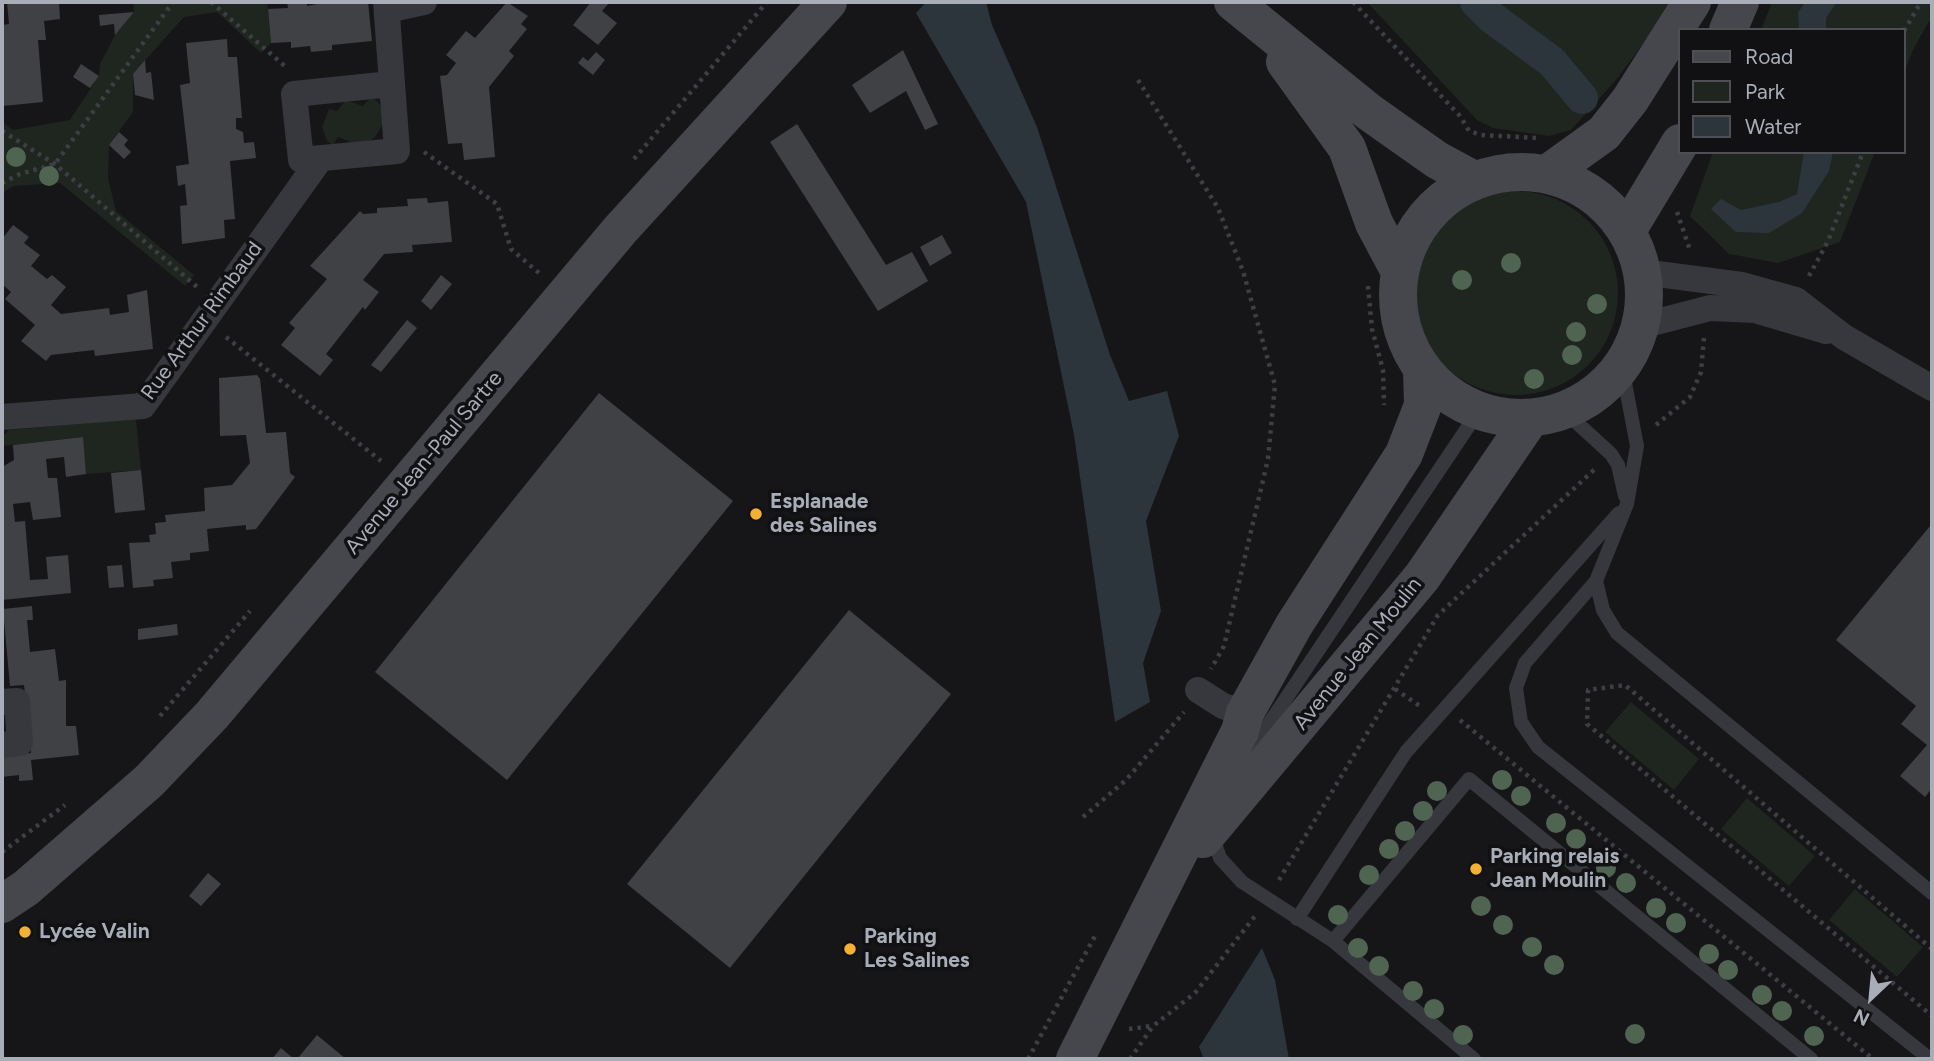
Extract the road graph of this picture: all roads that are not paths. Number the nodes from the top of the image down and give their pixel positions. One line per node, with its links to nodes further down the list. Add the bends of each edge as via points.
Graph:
1 (424, 2): 5 (street)
2 (828, 2): 33 (main road, Avenue Jean-Paul Sartre, via 611,241 212,715 149,781)
3 (1692, 2): 11 (main road, via 1604,133)
4 (1740, 2): 7 (main road)
5 (386, 6): 8 (street)
6 (1245, 12): 12 (main road, via 1369,113); 14 (main road, via 1347,148 1374,223)
7 (1729, 28)
8 (391, 84): 10 (street, via 397,151); 10 (street, via 294,94 301,160)
9 (1678, 146): 13 (main road)
10 (321, 158): 23 (street, Rue Arthur Rimbaud, via 142,406)
11 (1547, 174): 12 (main road, via 1522,171); 13 (main road, via 1592,195 1612,211)
12 (1474, 180): 14 (main road, via 1440,201)
13 (1626, 231): 15 (main road)
14 (1383, 272): 19 (main road, via 1397,296 1400,323)
15 (1642, 272): 16 (main road, via 1645,300); 17 (street, via 1742,285 1796,300)
16 (1641, 326): 17 (street, via 1700,310 1755,310); 18 (main road)
17 (1844, 337): 20 (street)
18 (1622, 367): 22 (main road, via 1597,393); 24 (lane, via 1635,438)
19 (1422, 370): 21 (main road, via 1448,395); 28 (main road, Avenue Jean Moulin, via 1423,405 1404,454 1294,625)
20 (1932, 388)
21 (1478, 412): 22 (main road, via 1504,418); 31 (lane)
22 (1547, 415): 24 (lane, via 1611,454 1618,464); 30 (main road, Avenue Jean Moulin, via 1422,577)
23 (2, 417)
24 (1627, 504): 25 (lane); 34 (lane, via 1406,752)
25 (1596, 581): 32 (lane, via 1603,610 1617,632); 39 (lane, via 1520,675 1517,710 1527,733 1538,747)
26 (1198, 690): 28 (street)
27 (2, 702): 29 (street, via 17,701 20,743)
28 (1245, 713): 31 (main road, Avenue Jean Moulin)
29 (2, 745)
30 (1211, 830): 31 (main road, Avenue Jean Moulin); 34 (lane, via 1220,858 1242,882)
31 (1169, 876): 36 (main road, Avenue Jean Moulin)
32 (1932, 893)
33 (2, 904)
34 (1297, 919): 35 (lane)
35 (1333, 941): 37 (lane); 38 (lane, via 1469,779)
36 (1075, 1059)
37 (1474, 1059)
38 (1811, 1059)
39 (1930, 1059)

